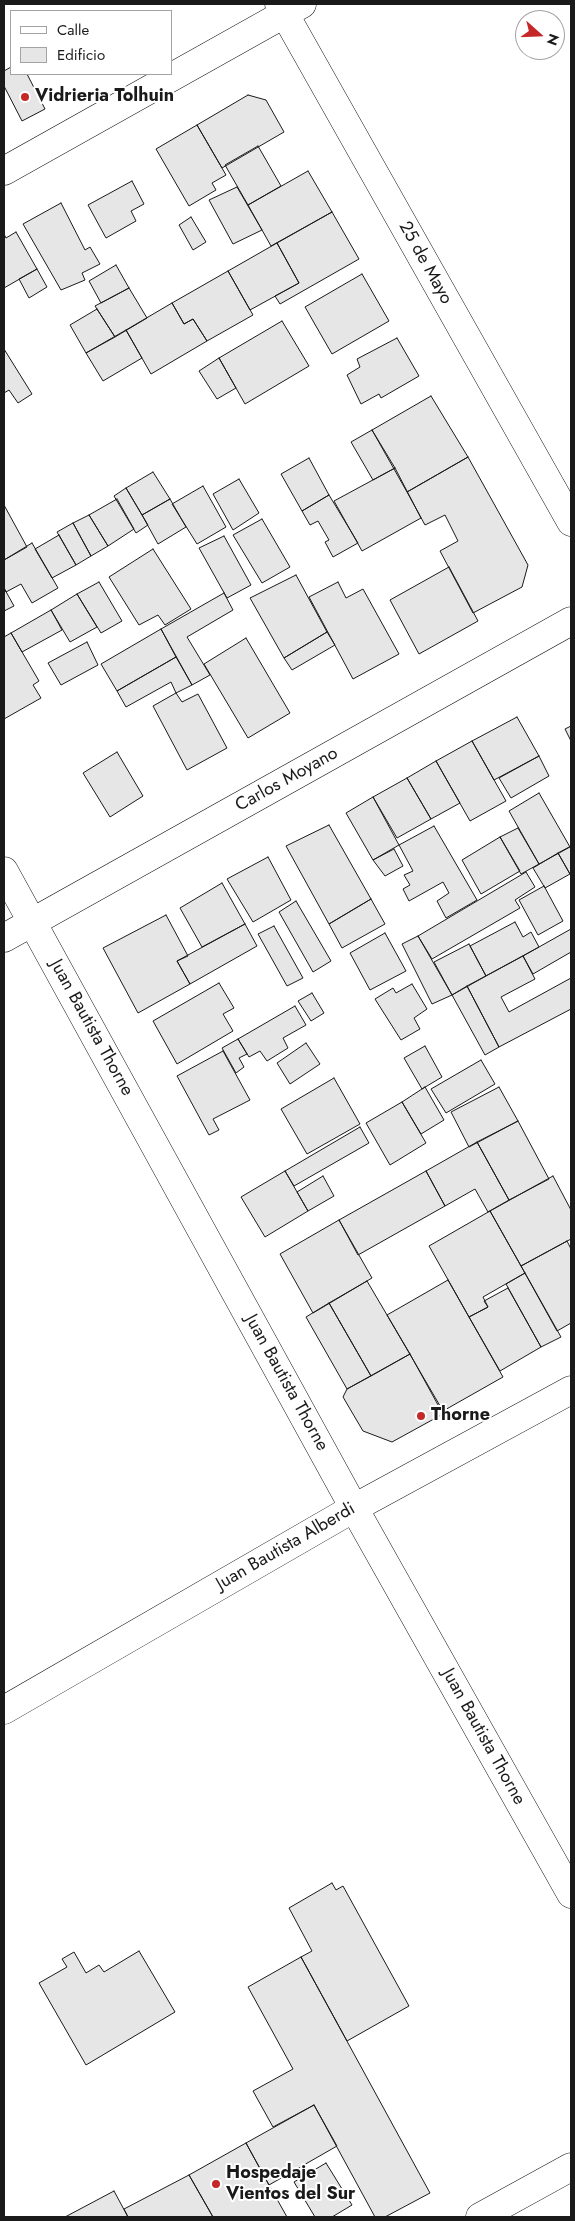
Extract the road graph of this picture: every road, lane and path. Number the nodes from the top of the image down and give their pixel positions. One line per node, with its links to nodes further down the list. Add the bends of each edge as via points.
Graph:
1 (289, 7): 2 (street); 5 (street, 25 de Mayo)
2 (172, 74)
3 (171, 75): 4 (street)
4 (4, 171)
5 (571, 522)
6 (571, 621): 8 (street, Carlos Moyano)
7 (4, 871): 8 (street, Juan Bautista Thorne)
8 (33, 922): 9 (street, Carlos Moyano); 11 (street, Juan Bautista Thorne)
9 (4, 938)
10 (571, 1390): 11 (street, Juan Bautista Alberdi)
11 (354, 1508): 12 (street, Juan Bautista Alberdi); 13 (street, Juan Bautista Thorne)
12 (4, 1710)
13 (571, 1894)
14 (571, 2167): 15 (street)
15 (480, 2217)

